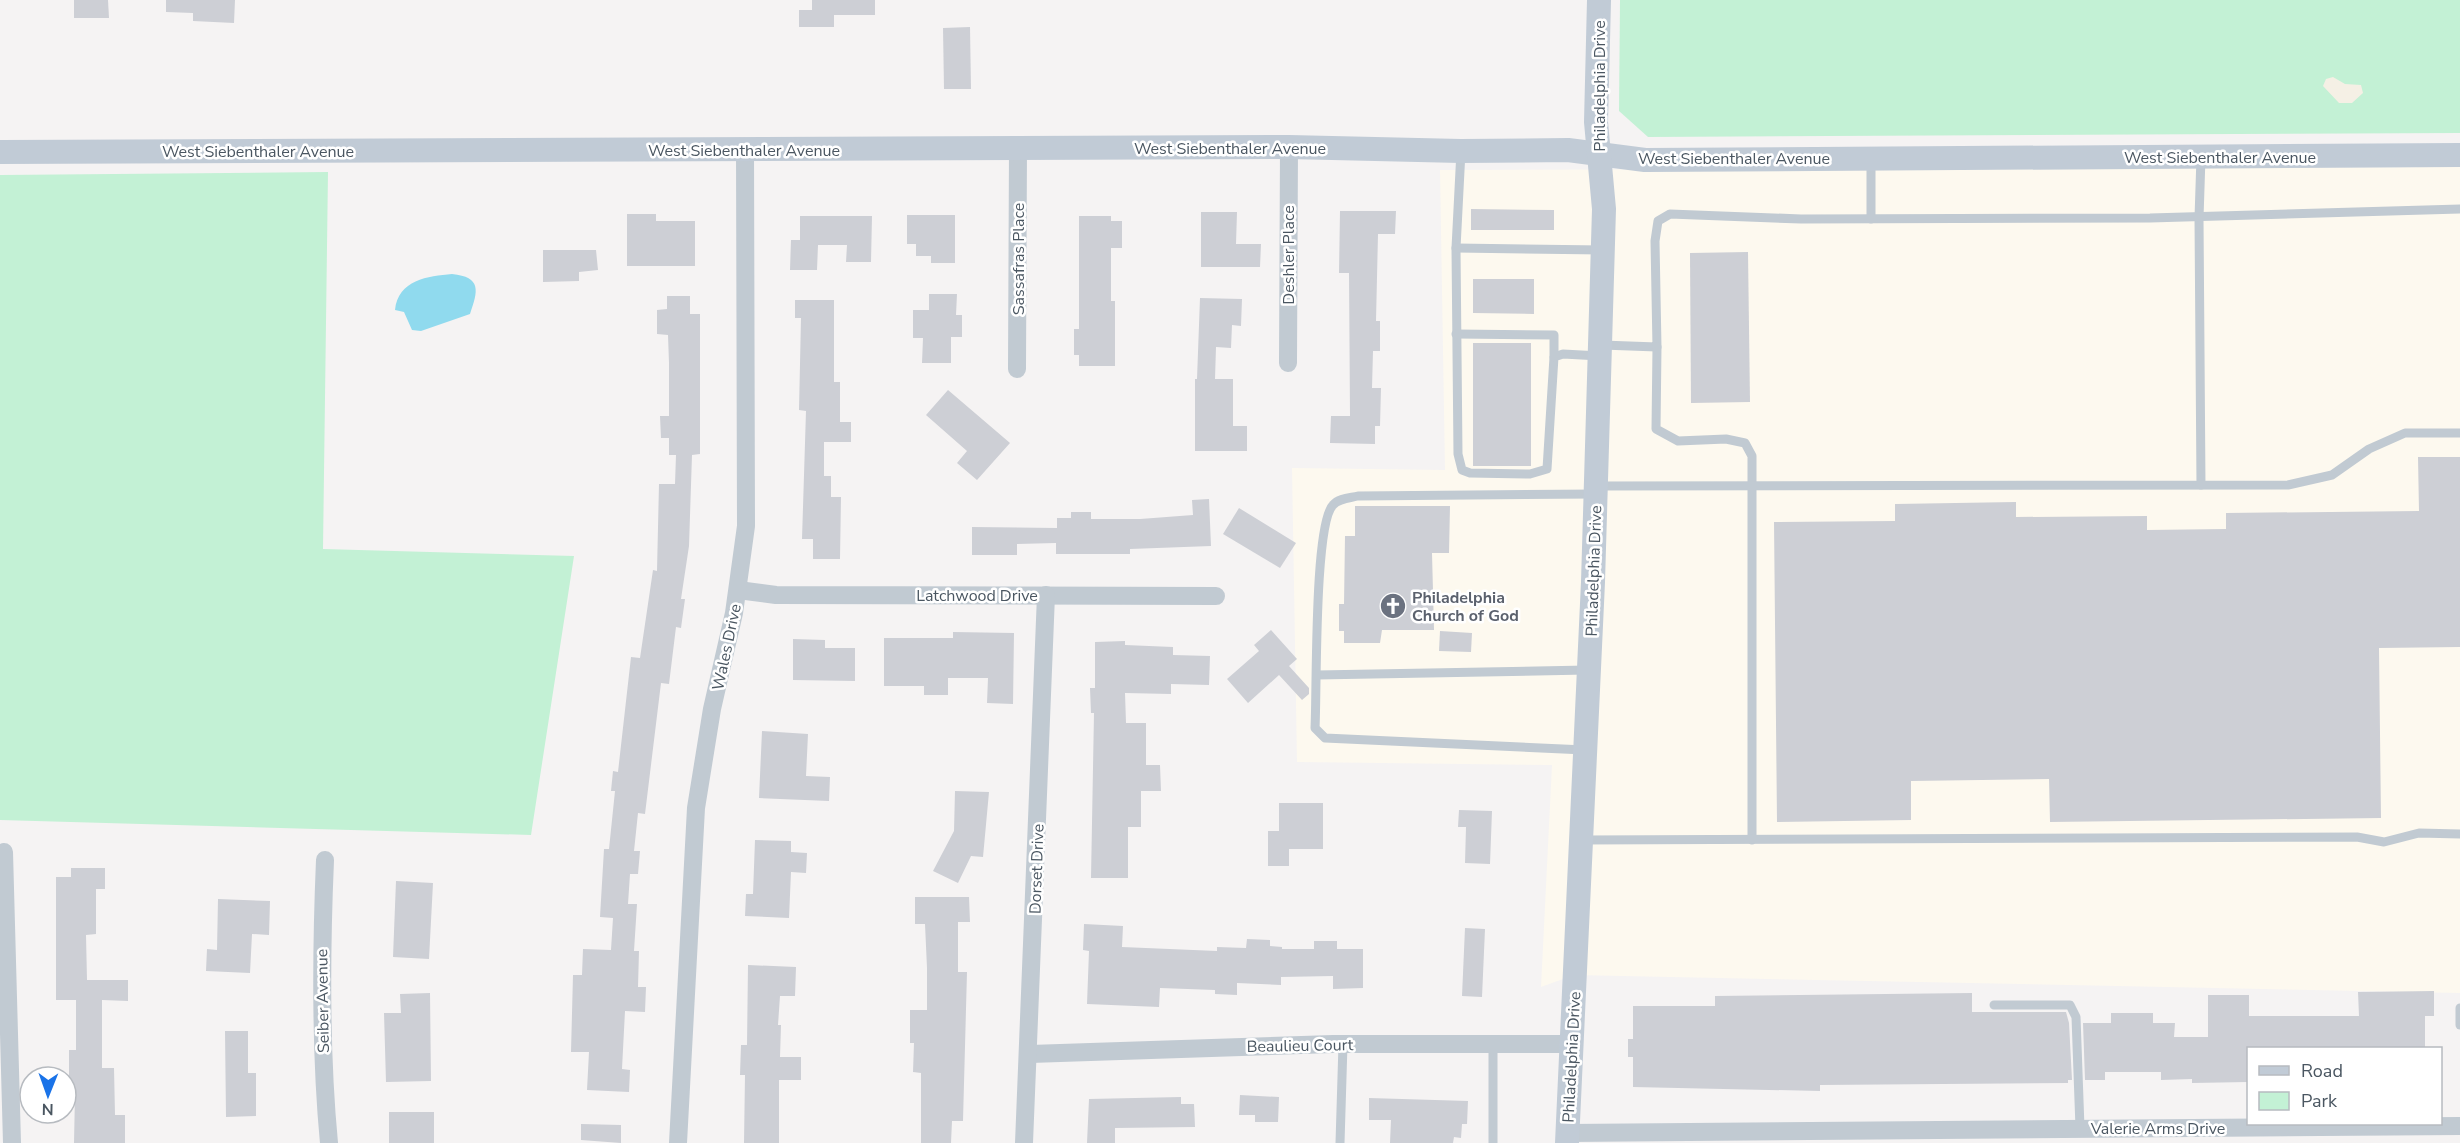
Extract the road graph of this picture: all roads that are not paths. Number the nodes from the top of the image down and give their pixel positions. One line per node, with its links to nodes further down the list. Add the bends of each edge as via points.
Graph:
1 (1599, 0): 7 (main road, Philadelphia Drive)
2 (1289, 147): 3 (main road, West Siebenthaler Avenue); 5 (main road, West Siebenthaler Avenue); 20 (street, Deshler Place)
3 (1018, 148): 4 (main road, West Siebenthaler Avenue); 21 (street, Sassafras Place)
4 (745, 149): 6 (main road, West Siebenthaler Avenue); 26 (street, Wales Drive, via 748,455 746,526)
5 (1461, 151): 7 (main road, West Siebenthaler Avenue); 14 (lane)
6 (0, 152)
7 (1598, 152): 10 (main road, West Siebenthaler Avenue, via 1645,160); 15 (main road, Philadelphia Drive, via 1604,209)
8 (2460, 156): 9 (main road, West Siebenthaler Avenue)
9 (2201, 157): 10 (main road, West Siebenthaler Avenue); 12 (lane)
10 (1871, 158): 13 (lane)
11 (2460, 209): 12 (lane)
12 (2199, 218): 13 (lane); 24 (lane)
13 (1871, 219): 17 (lane, via 1670,214 1658,221)
14 (1456, 248): 15 (lane); 16 (lane)
15 (1603, 250): 18 (main road, Philadelphia Drive)
16 (1456, 334): 19 (lane, via 1554,335); 19 (lane, via 1459,464 1470,473 1530,474 1547,469)
17 (1657, 347): 18 (lane); 23 (lane, via 1656,429 1678,441 1726,439 1745,443 1752,456)
18 (1600, 350): 19 (lane); 25 (main road, Philadelphia Drive)
19 (1554, 357)
20 (1288, 363)
21 (1017, 369)
22 (2460, 433): 24 (lane, via 2405,433 2369,449 2332,475 2288,485)
23 (1753, 485): 24 (lane); 25 (lane); 34 (lane)
24 (2201, 485)
25 (1596, 490): 29 (main road, Philadelphia Drive); 30 (lane, via 1358,496 1332,505 1324,522)
26 (738, 590): 27 (street, Latchwood Drive, via 776,595); 49 (street, Wales Drive, via 712,709 695,816)
27 (1046, 596): 28 (street, Latchwood Drive); 43 (street, Dorset Drive)
28 (1216, 596)
29 (1589, 670): 30 (lane); 31 (main road, Philadelphia Drive)
30 (1317, 675): 31 (lane, via 1316,728 1325,738)
31 (1585, 750): 33 (main road, Philadelphia Drive)
32 (2460, 834): 34 (lane, via 2420,833 2384,842 2356,837)
33 (1581, 840): 34 (lane); 42 (main road, Philadelphia Drive)
34 (1752, 840)
35 (4, 852): 47 (street)
36 (325, 860): 48 (street, Seiber Avenue, via 321,946)
37 (1994, 1005): 45 (lane, via 2070,1005 2076,1017)
38 (2460, 1008): 39 (lane)
39 (2460, 1025)
40 (1343, 1044): 41 (street, Beaulieu Court); 43 (street, Beaulieu Court); 51 (lane)
41 (1493, 1044): 42 (street, Beaulieu Court); 52 (lane)
42 (1571, 1044): 46 (main road, Philadelphia Drive)
43 (1030, 1054): 50 (street, Dorset Drive)
44 (2460, 1126): 45 (street, Valerie Arms Drive)
45 (2080, 1128): 46 (street, Valerie Arms Drive)
46 (1567, 1138)
47 (12, 1143)
48 (328, 1143)
49 (678, 1143)
50 (1024, 1143)
51 (1340, 1143)
52 (1493, 1143)

